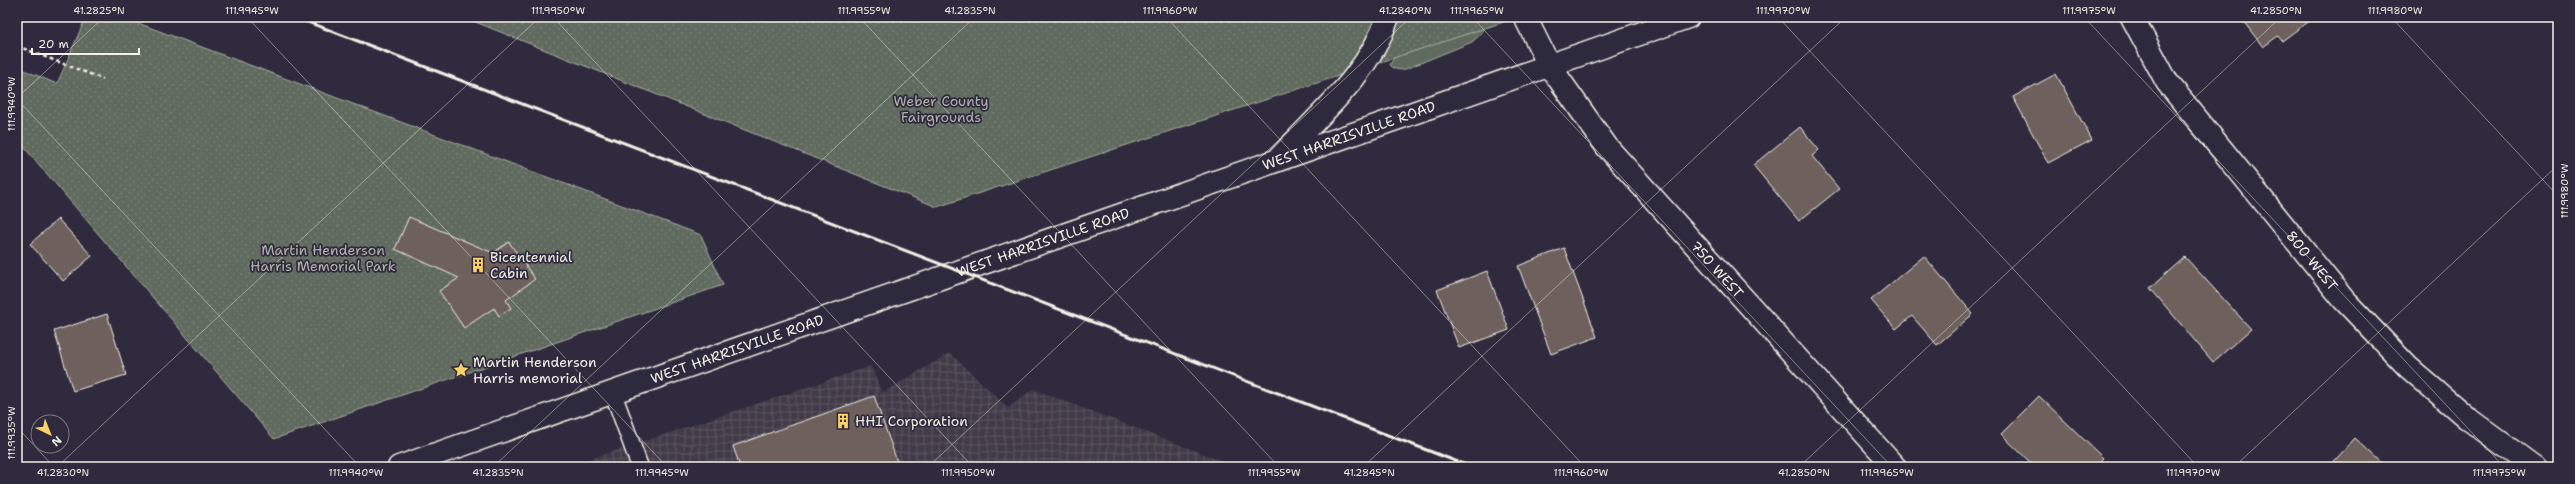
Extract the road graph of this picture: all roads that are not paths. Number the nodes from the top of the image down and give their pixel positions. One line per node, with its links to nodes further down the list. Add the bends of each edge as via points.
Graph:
1 (1388, 17): 6 (main road, via 1369,58 1357,74)
2 (1525, 17): 5 (main road, 750 WEST)
3 (1688, 17): 5 (main road, WEST HARRISVILLE ROAD)
4 (2132, 17): 11 (main road, 800 WEST, via 2167,82 2344,300 2408,367 2467,418)
5 (1549, 65): 6 (main road, WEST HARRISVILLE ROAD); 10 (main road, 750 WEST, via 1607,147)
6 (1277, 159): 7 (main road, WEST HARRISVILLE ROAD)
7 (613, 393): 8 (main road, WEST HARRISVILLE ROAD); 9 (lane)
8 (399, 467)
9 (640, 467)
10 (1895, 467)
11 (2534, 467)

